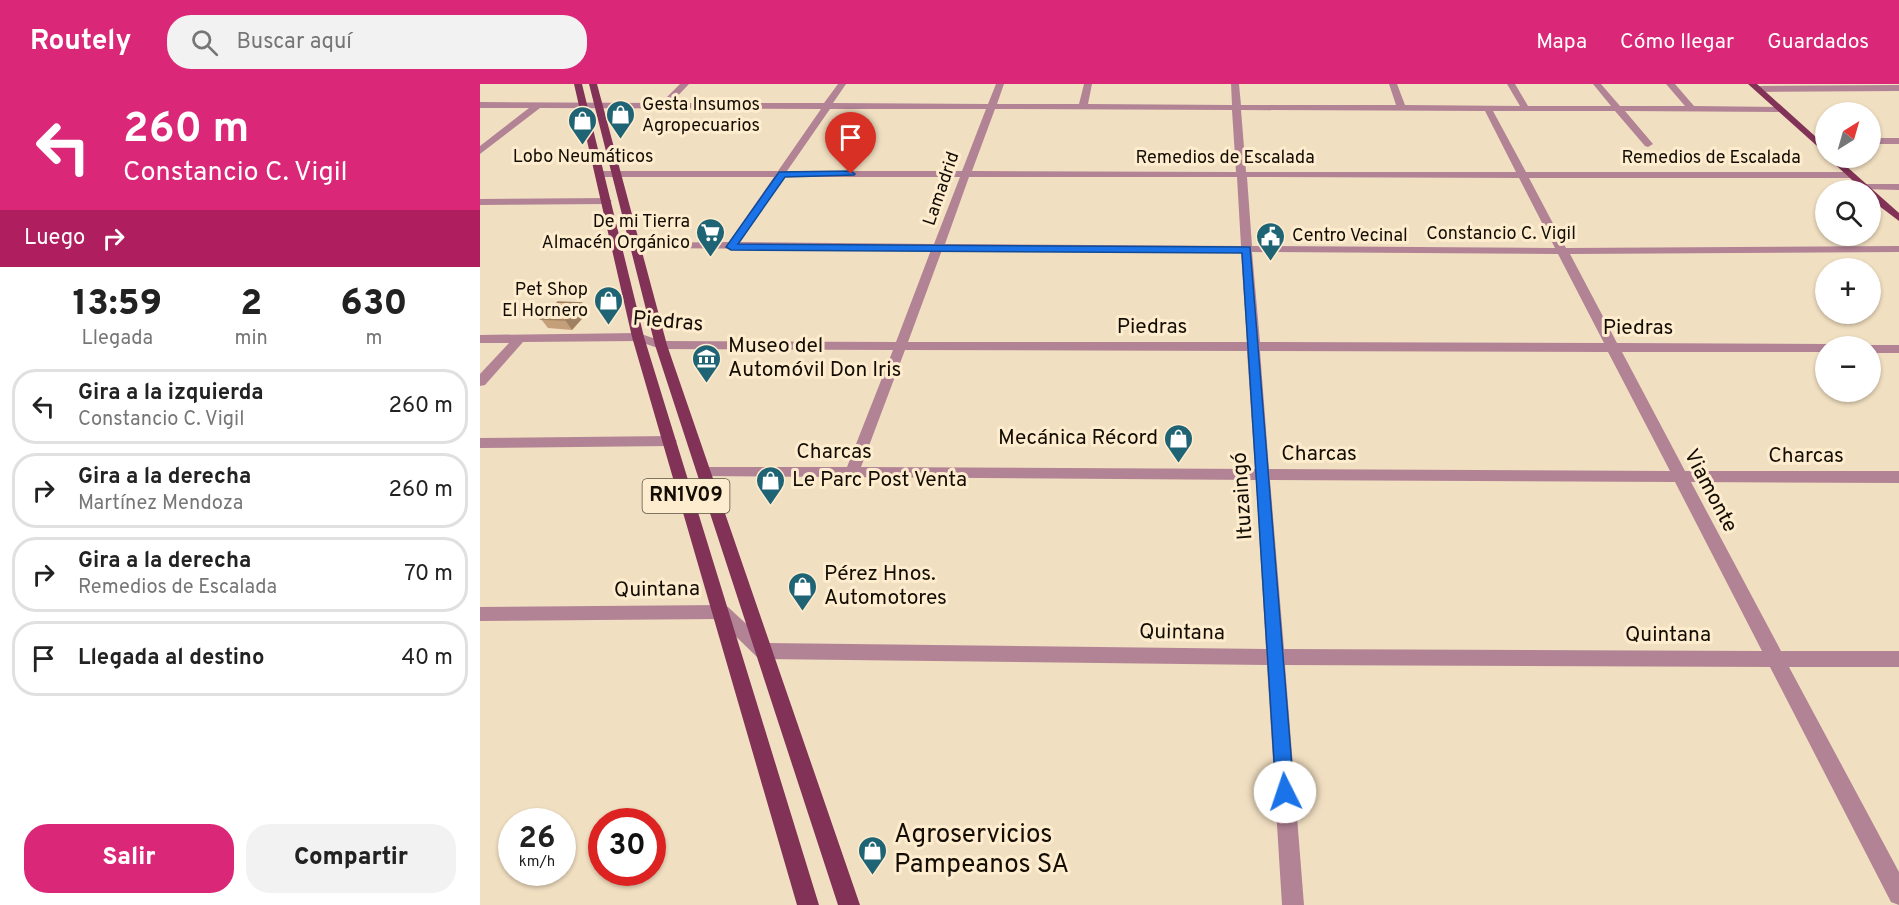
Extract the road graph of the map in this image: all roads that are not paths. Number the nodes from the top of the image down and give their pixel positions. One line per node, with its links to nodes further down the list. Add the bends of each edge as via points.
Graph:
1 (578, 84): 16 (main road, RN1V09)
2 (593, 84): 16 (main road, RN1V09)
3 (685, 84): 17 (street)
4 (842, 84): 18 (street)
5 (1000, 84): 19 (street, Lamadrid)
6 (1088, 84): 20 (street)
7 (1234, 84): 21 (street, Ituzaingó)
8 (1393, 84): 22 (street)
9 (1511, 84): 24 (street)
10 (1597, 84): 25 (street)
11 (1670, 84): 26 (street)
12 (1755, 86): 13 (street); 27 (main road)
13 (1899, 88)
14 (480, 105): 15 (street)
15 (538, 105): 16 (street); 29 (street)
16 (591, 105): 17 (street); 37 (main road, RN1V09)
17 (664, 105): 18 (street)
18 (827, 106): 19 (street); 38 (street)
19 (991, 106): 20 (street); 36 (street, Lamadrid)
20 (1083, 107): 21 (street)
21 (1236, 107): 22 (street); 40 (street, Ituzaingó)
22 (1401, 107): 23 (street)
23 (1487, 107): 24 (street); 41 (street, Viamonte)
24 (1525, 107): 25 (street)
25 (1617, 108): 26 (street); 33 (street)
26 (1692, 108): 27 (street)
27 (1779, 109): 30 (main road)
28 (480, 136): 29 (street)
29 (499, 136): 34 (street)
30 (1814, 141)
31 (1881, 141): 32 (street)
32 (1899, 141)
33 (1648, 144)
34 (480, 151)
35 (1844, 168): 39 (main road)
36 (966, 173): 38 (street, Remedios de Escalada); 40 (street, Remedios de Escalada); 51 (street, Lamadrid)
37 (608, 174): 38 (street, Remedios de Escalada); 45 (main road, RN1V09); 49 (main road, RN1V09)
38 (782, 174): 50 (street)
39 (1851, 174): 41 (street, Remedios de Escalada); 42 (main road)
40 (1241, 175): 41 (street, Remedios de Escalada); 53 (street, Ituzaingó)
41 (1522, 176): 54 (street, Viamonte)
42 (1857, 180)
43 (1899, 187): 44 (street)
44 (1881, 189)
45 (607, 201): 46 (street); 55 (main road, RN1V09)
46 (480, 202)
47 (1881, 202): 48 (main road)
48 (1899, 218)
49 (634, 245): 50 (street, Constancio C. Vigil); 58 (main road, RN1V09)
50 (731, 247): 51 (street, Constancio C. Vigil)
51 (940, 248): 53 (street, Constancio C. Vigil); 59 (street, Lamadrid)
52 (1899, 249): 54 (street, Constancio C. Vigil)
53 (1246, 250): 54 (street, Constancio C. Vigil); 61 (street, Ituzaingó)
54 (1561, 251): 60 (street, Viamonte)
55 (638, 337): 57 (street, Piedras); 58 (street, Piedras); 66 (main road, RN1V09)
56 (480, 339): 57 (street, Piedras)
57 (519, 339): 65 (street)
58 (661, 345): 59 (street, Piedras); 68 (main road, RN1V09)
59 (903, 345): 61 (street, Piedras); 69 (street, Lamadrid)
60 (1610, 347): 61 (street, Piedras); 62 (street, Piedras); 71 (street, Viamonte)
61 (1253, 348): 70 (street, Ituzaingó)
62 (1815, 348)
63 (1881, 349): 64 (street)
64 (1899, 349)
65 (480, 382)
66 (670, 441): 67 (street); 73 (main road, RN1V09)
67 (480, 443)
68 (704, 472): 69 (street, Charcas); 75 (main road, RN1V09)
69 (852, 473): 70 (street, Charcas)
70 (1263, 475): 71 (street, Charcas); 76 (street, Ituzaingó)
71 (1678, 476): 72 (street, Charcas); 77 (street, Viamonte)
72 (1899, 477)
73 (722, 612): 74 (street, Quintana); 75 (street, Quintana); 80 (main road, RN1V09)
74 (480, 614)
75 (763, 651): 76 (street, Quintana); 81 (main road, RN1V09)
76 (1276, 657): 77 (street, Quintana); 82 (street, Ituzaingó)
77 (1774, 658): 78 (street, Quintana); 79 (street, Viamonte)
78 (1899, 658)
79 (1899, 894)
80 (808, 905)
81 (849, 905)
82 (1293, 905)

